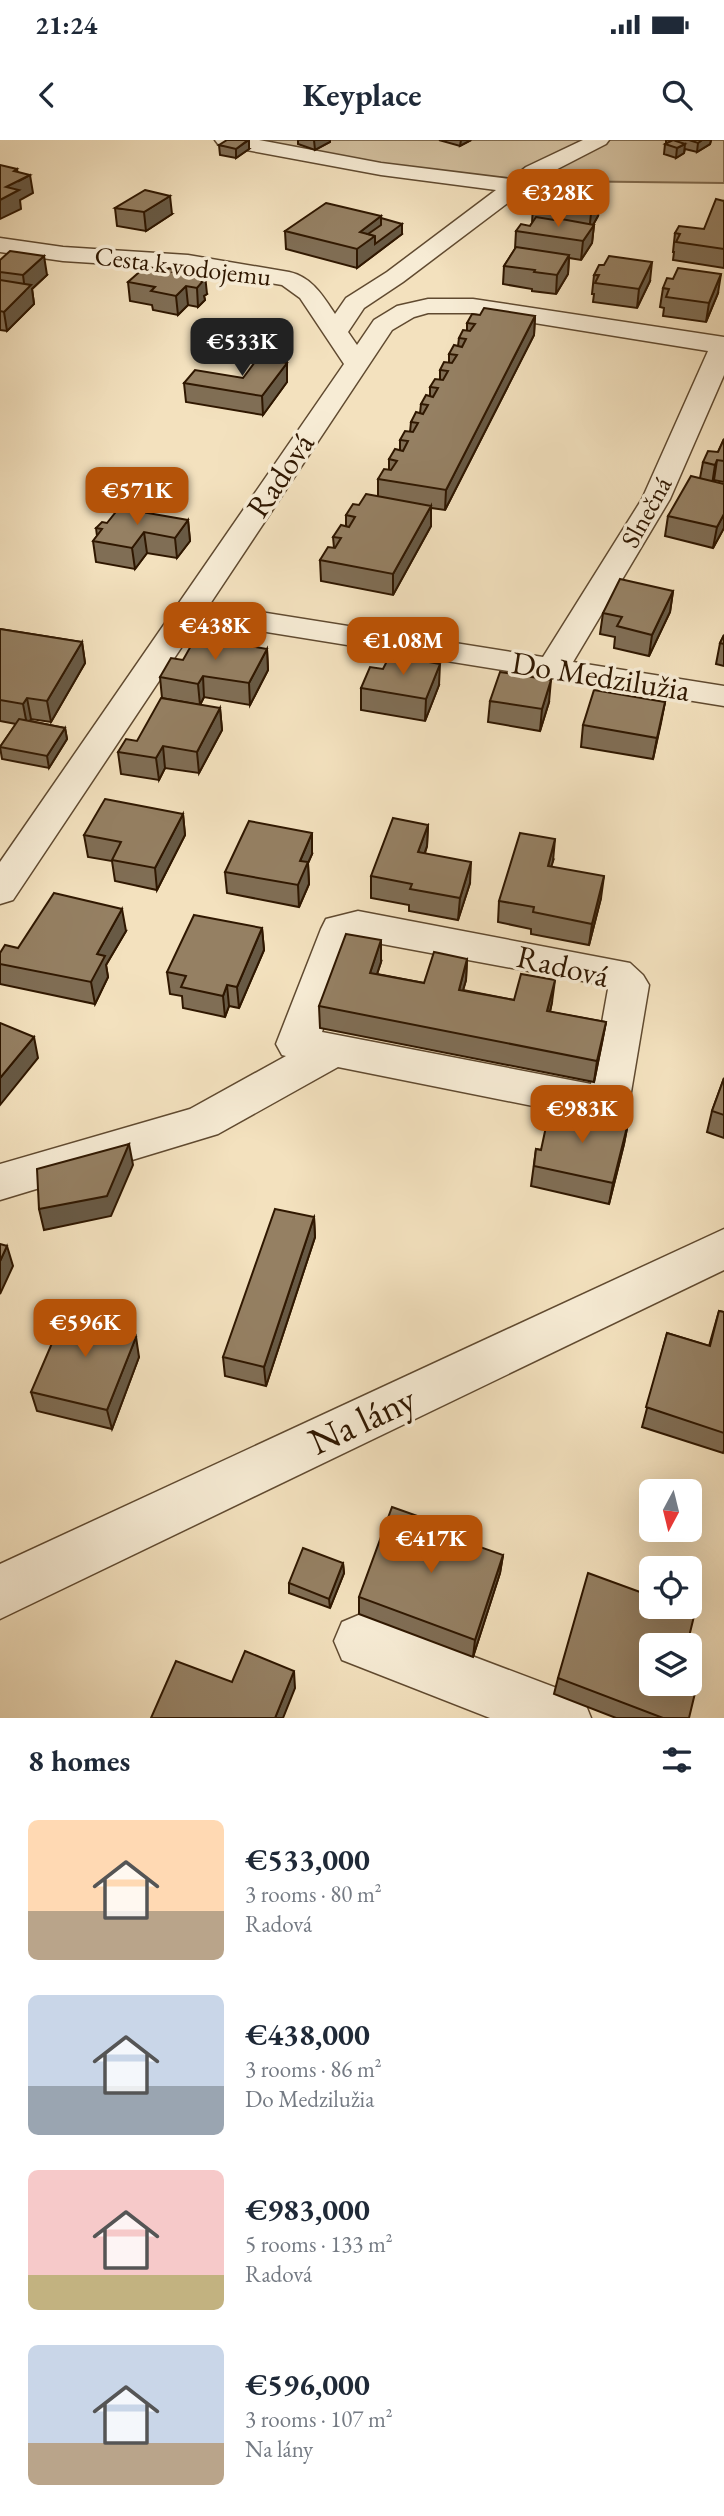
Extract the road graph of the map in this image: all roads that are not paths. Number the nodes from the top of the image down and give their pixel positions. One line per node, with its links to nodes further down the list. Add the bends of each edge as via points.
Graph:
1 (225, 140): 3 (street)
2 (599, 140): 4 (street)
3 (258, 142): 4 (street, via 381,169)
4 (515, 186): 6 (street, via 355,303)
5 (2, 247): 6 (street, Cesta k vodojemu, via 165,259 289,279 309,293)
6 (335, 332): 8 (street, Cesta k vodojemu)
7 (724, 346): 8 (street, Radová, via 473,306 428,306 406,311 383,325); 10 (street, Slnečná, via 656,499)
8 (356, 363): 9 (street, Radová)
9 (188, 610): 10 (street, Do Medzilužia); 12 (street, Radová)
10 (552, 669): 11 (street, Do Medzilužia)
11 (724, 696)
12 (0, 891)
13 (333, 1050): 13 (street, Radová, via 608,1104 629,985 616,974 358,925 341,929 297,1044); 14 (street, via 202,1122)
14 (0, 1182)
15 (724, 1248): 16 (street, Na lány)
16 (0, 1592)
17 (361, 1641): 18 (street)
18 (563, 1718)

